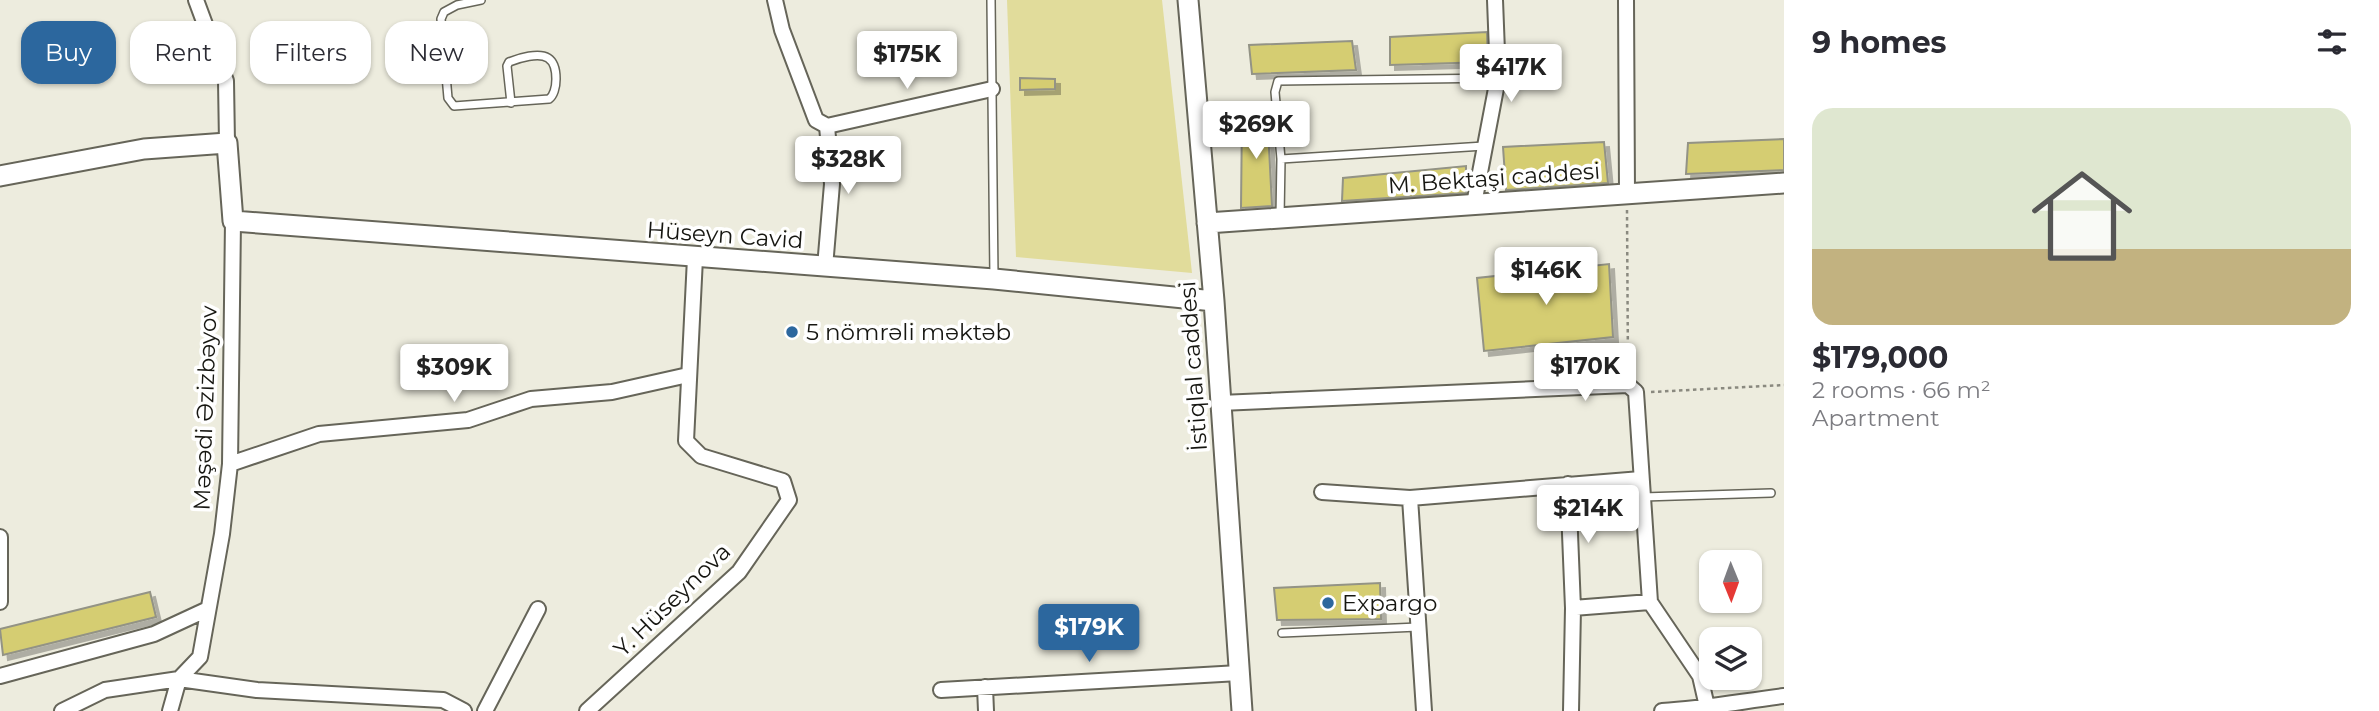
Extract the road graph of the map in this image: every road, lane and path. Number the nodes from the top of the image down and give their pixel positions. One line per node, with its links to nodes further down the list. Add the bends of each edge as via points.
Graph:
1 (196, 0): 12 (street, via 226,81)
2 (481, 0): 10 (lane, via 457,5 441,19 447,98 454,106)
3 (775, 0): 11 (street, via 816,120)
4 (991, 0): 9 (lane)
5 (1496, 0): 8 (street)
6 (1626, 0): 17 (street)
7 (1193, 6): 21 (main road, İstiqlal caddesi)
8 (1498, 78): 13 (street); 14 (lane, via 1278,81)
9 (992, 89): 11 (street); 24 (lane)
10 (511, 103): 10 (lane, via 553,97 556,80 550,60 540,56 509,62)
11 (827, 126): 23 (street, via 832,184)
12 (227, 143): 15 (main road, via 144,149); 20 (main road)
13 (1484, 146): 14 (lane); 18 (street)
14 (1281, 159): 19 (lane)
15 (0, 176)
16 (1784, 183): 17 (main road, M. Bektaşi caddesi)
17 (1627, 192): 18 (main road, M. Bektaşi caddesi); 28 (path)
18 (1474, 204): 19 (main road, M. Bektaşi caddesi)
19 (1280, 218): 21 (main road, M. Bektaşi caddesi)
20 (233, 221): 22 (main road, Hüseyn Cavid); 30 (street, Məşədi Əzizbəyov)
21 (1207, 223): 25 (main road, İstiqlal caddesi)
22 (695, 258): 23 (main road, Hüseyn Cavid); 26 (street, Y. Hüseynova)
23 (825, 267): 24 (main road, Hüseyn Cavid)
24 (994, 279): 25 (main road, Hüseyn Cavid)
25 (1214, 301): 29 (main road, İstiqlal caddesi)
26 (688, 375): 30 (street, via 611,392 531,399 468,419 319,434); 56 (street, Y. Hüseynova, via 686,441 692,450 783,481 789,500 739,572)
27 (1784, 385): 28 (path)
28 (1632, 389): 29 (street); 31 (street)
29 (1220, 403): 45 (main road, İstiqlal caddesi)
30 (230, 464): 41 (street, Məşədi Əzizbəyov)
31 (1641, 479): 32 (street); 35 (street)
32 (1568, 484): 36 (street); 40 (street)
33 (1322, 492): 36 (street)
34 (1772, 494): 35 (lane)
35 (1643, 497): 39 (street)
36 (1410, 498): 43 (street)
37 (0, 537): 38 (street)
38 (0, 602)
39 (1650, 602): 40 (street); 51 (street, via 1700,676)
40 (1573, 608): 60 (street)
41 (208, 609): 46 (street, via 154,634); 47 (street, Məşədi Əzizbəyov, via 200,657)
42 (538, 609): 55 (street)
43 (1418, 627): 44 (lane); 59 (street)
44 (1282, 633)
45 (1239, 673): 48 (street); 58 (main road, İstiqlal caddesi)
46 (0, 676)
47 (179, 679): 52 (street, via 104,690); 53 (street, Məşədi Əzizbəyov); 54 (street, via 257,690 443,700)
48 (985, 687): 49 (street); 57 (street)
49 (941, 690)
50 (1784, 696): 51 (street)
51 (1708, 710): 61 (street)
52 (62, 711)
53 (170, 711)
54 (464, 711)
55 (485, 711)
56 (587, 711)
57 (986, 711)
58 (1242, 711)
59 (1424, 711)
60 (1571, 711)
61 (1662, 711)

